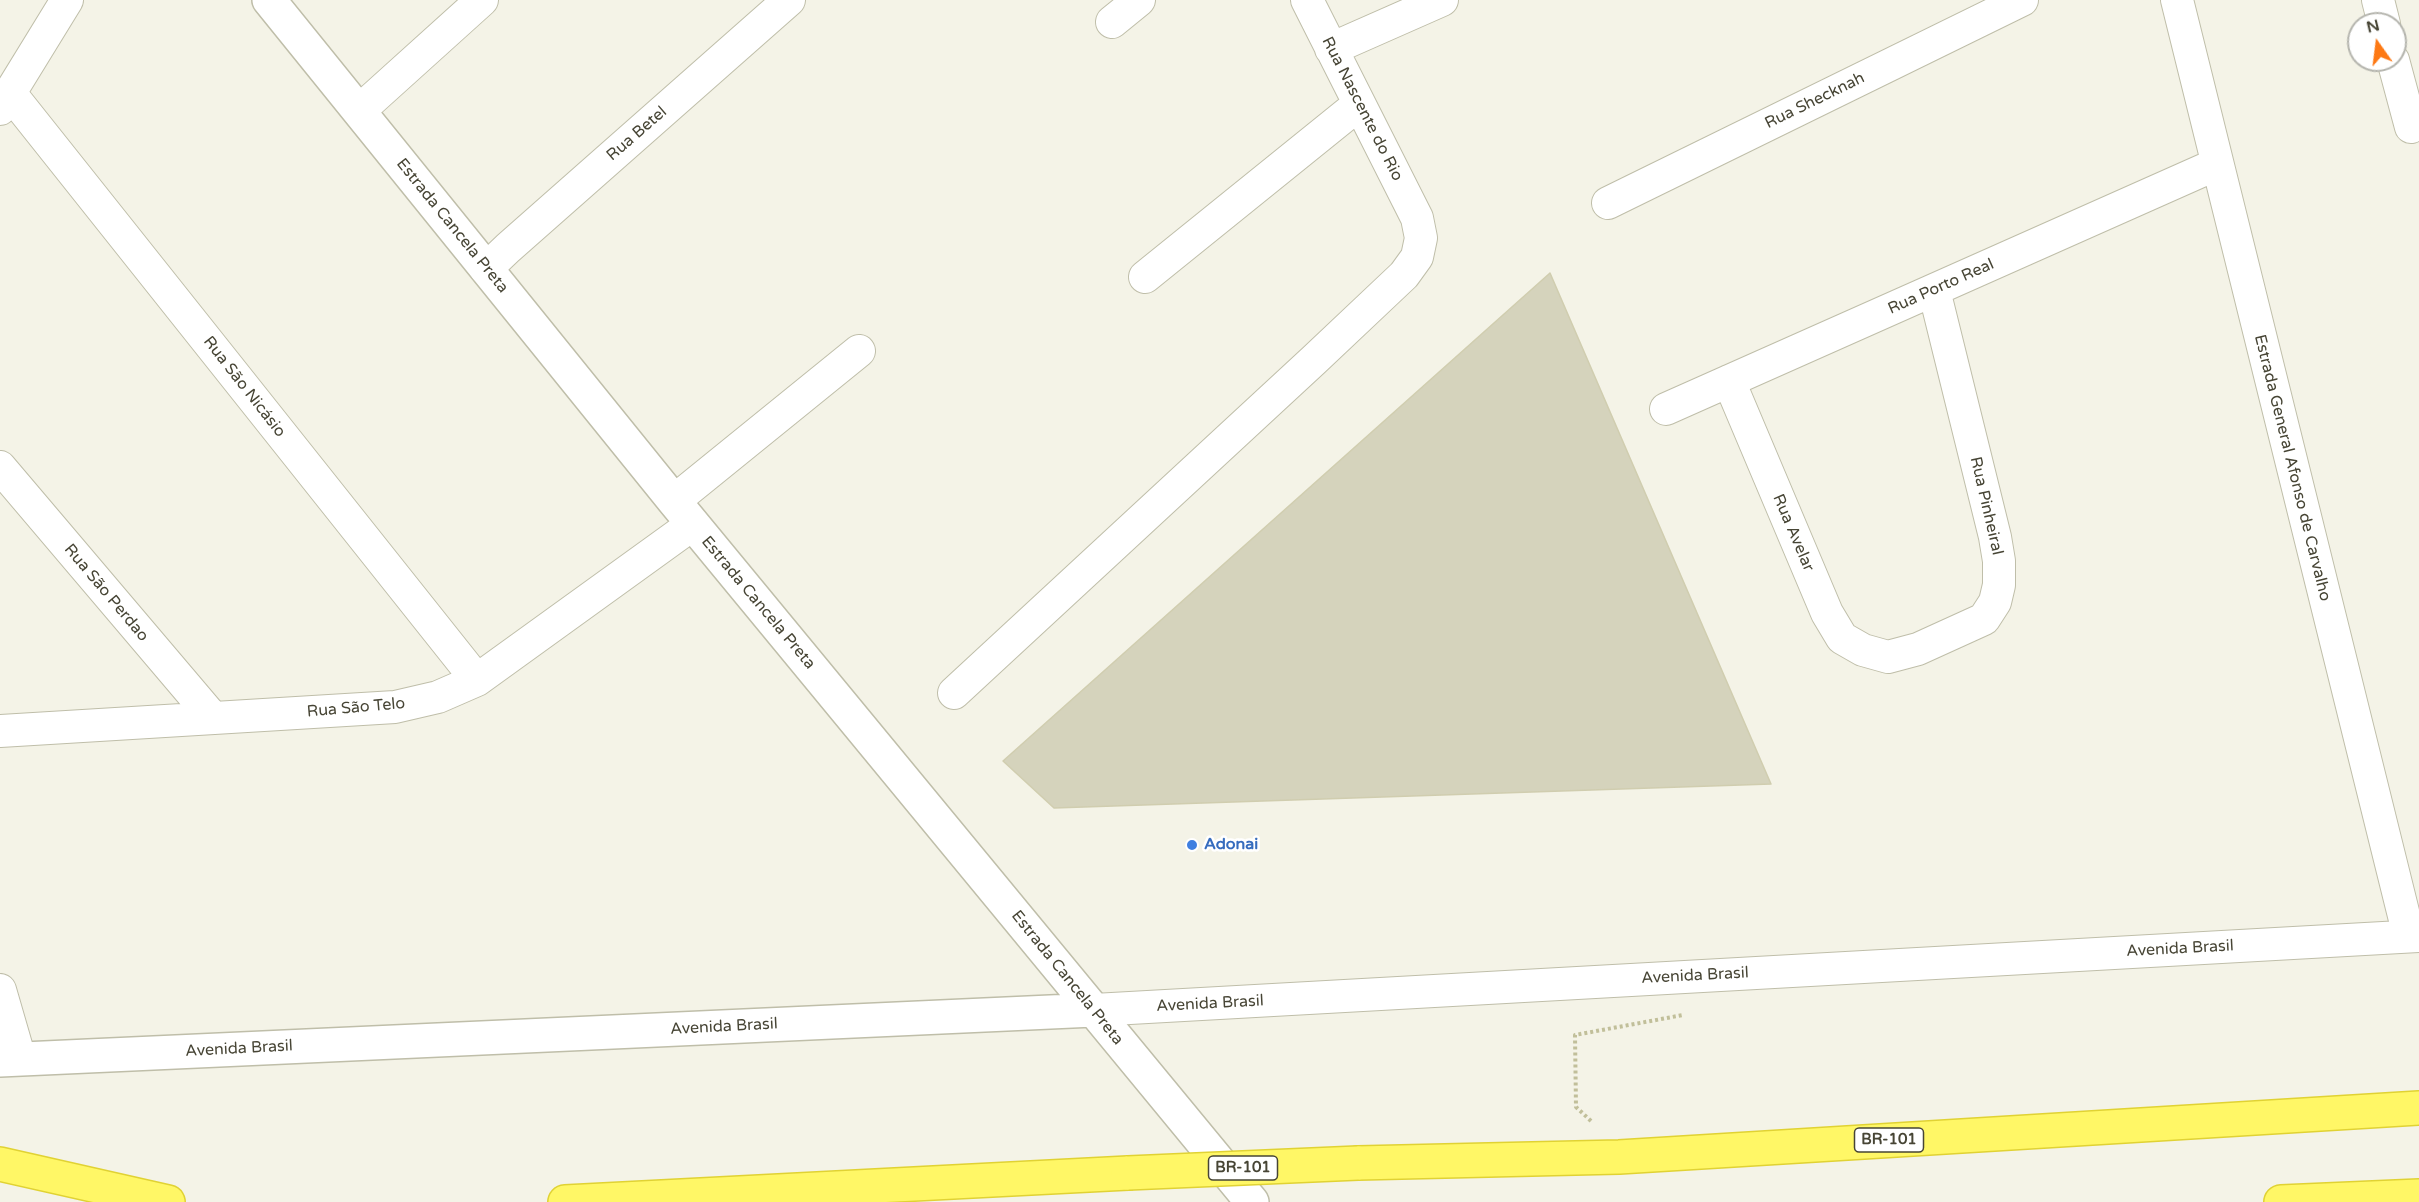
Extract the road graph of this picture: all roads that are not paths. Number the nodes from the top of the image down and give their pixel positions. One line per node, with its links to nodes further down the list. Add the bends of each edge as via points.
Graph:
1 (67, 0): 13 (street)
2 (269, 0): 15 (street, Estrada Cancela Preta)
3 (482, 0): 15 (street)
4 (789, 0): 19 (street, Rua Betel)
5 (1139, 0): 10 (street)
6 (1306, 0): 11 (street, Rua Nascente do Rio)
7 (1442, 0): 11 (street)
8 (2022, 0): 18 (street, Rua Shecknah)
9 (2177, 0): 17 (street, Estrada General Afonso de Carvalho)
10 (1112, 22)
11 (1331, 49): 14 (street, Rua Nascente do Rio)
12 (2397, 72): 16 (street)
13 (5, 101): 28 (street, Rua São Nicásio)
14 (1359, 105): 20 (street); 29 (street, Rua Nascente do Rio, via 1417,218 1421,238 1417,257 1404,275)
15 (359, 111): 19 (street, Estrada Cancela Preta)
16 (2411, 127)
17 (2217, 164): 21 (street, Rua Porto Real); 32 (street, Estrada General Afonso de Carvalho)
18 (1608, 203)
19 (486, 269): 26 (street, Estrada Cancela Preta)
20 (1145, 277)
21 (1934, 290): 23 (street, Rua Porto Real); 27 (street, Rua Pinheiral, via 1995,537 2000,585 1984,619 1918,649)
22 (859, 351): 26 (street, Rua São Telo)
23 (1729, 381): 24 (street, Rua Porto Real); 27 (street, Rua Avelar, via 1827,613 1842,638 1863,650)
24 (1666, 409)
25 (0, 467): 30 (street, Rua São Perdao)
26 (684, 512): 28 (street, Rua São Telo); 34 (street, Estrada Cancela Preta)
27 (1888, 657)
28 (477, 680): 30 (street, Rua São Telo, via 438,697 395,707)
29 (954, 693)
30 (213, 718): 31 (street, Rua São Telo)
31 (0, 731)
32 (2414, 936): 34 (street, Avenida Brasil)
33 (0, 990): 35 (street)
34 (1094, 1010): 35 (street, Avenida Brasil); 42 (street, Estrada Cancela Preta)
35 (10, 1059)
36 (2419, 1108): 41 (highway, BR-101, bridge, via 1619,1157 1358,1163)
37 (0, 1164): 40 (highway)
38 (2419, 1196): 39 (highway)
39 (2372, 1200): 43 (highway)
40 (168, 1202)
41 (565, 1202)
42 (1252, 1202)
43 (2281, 1202)

